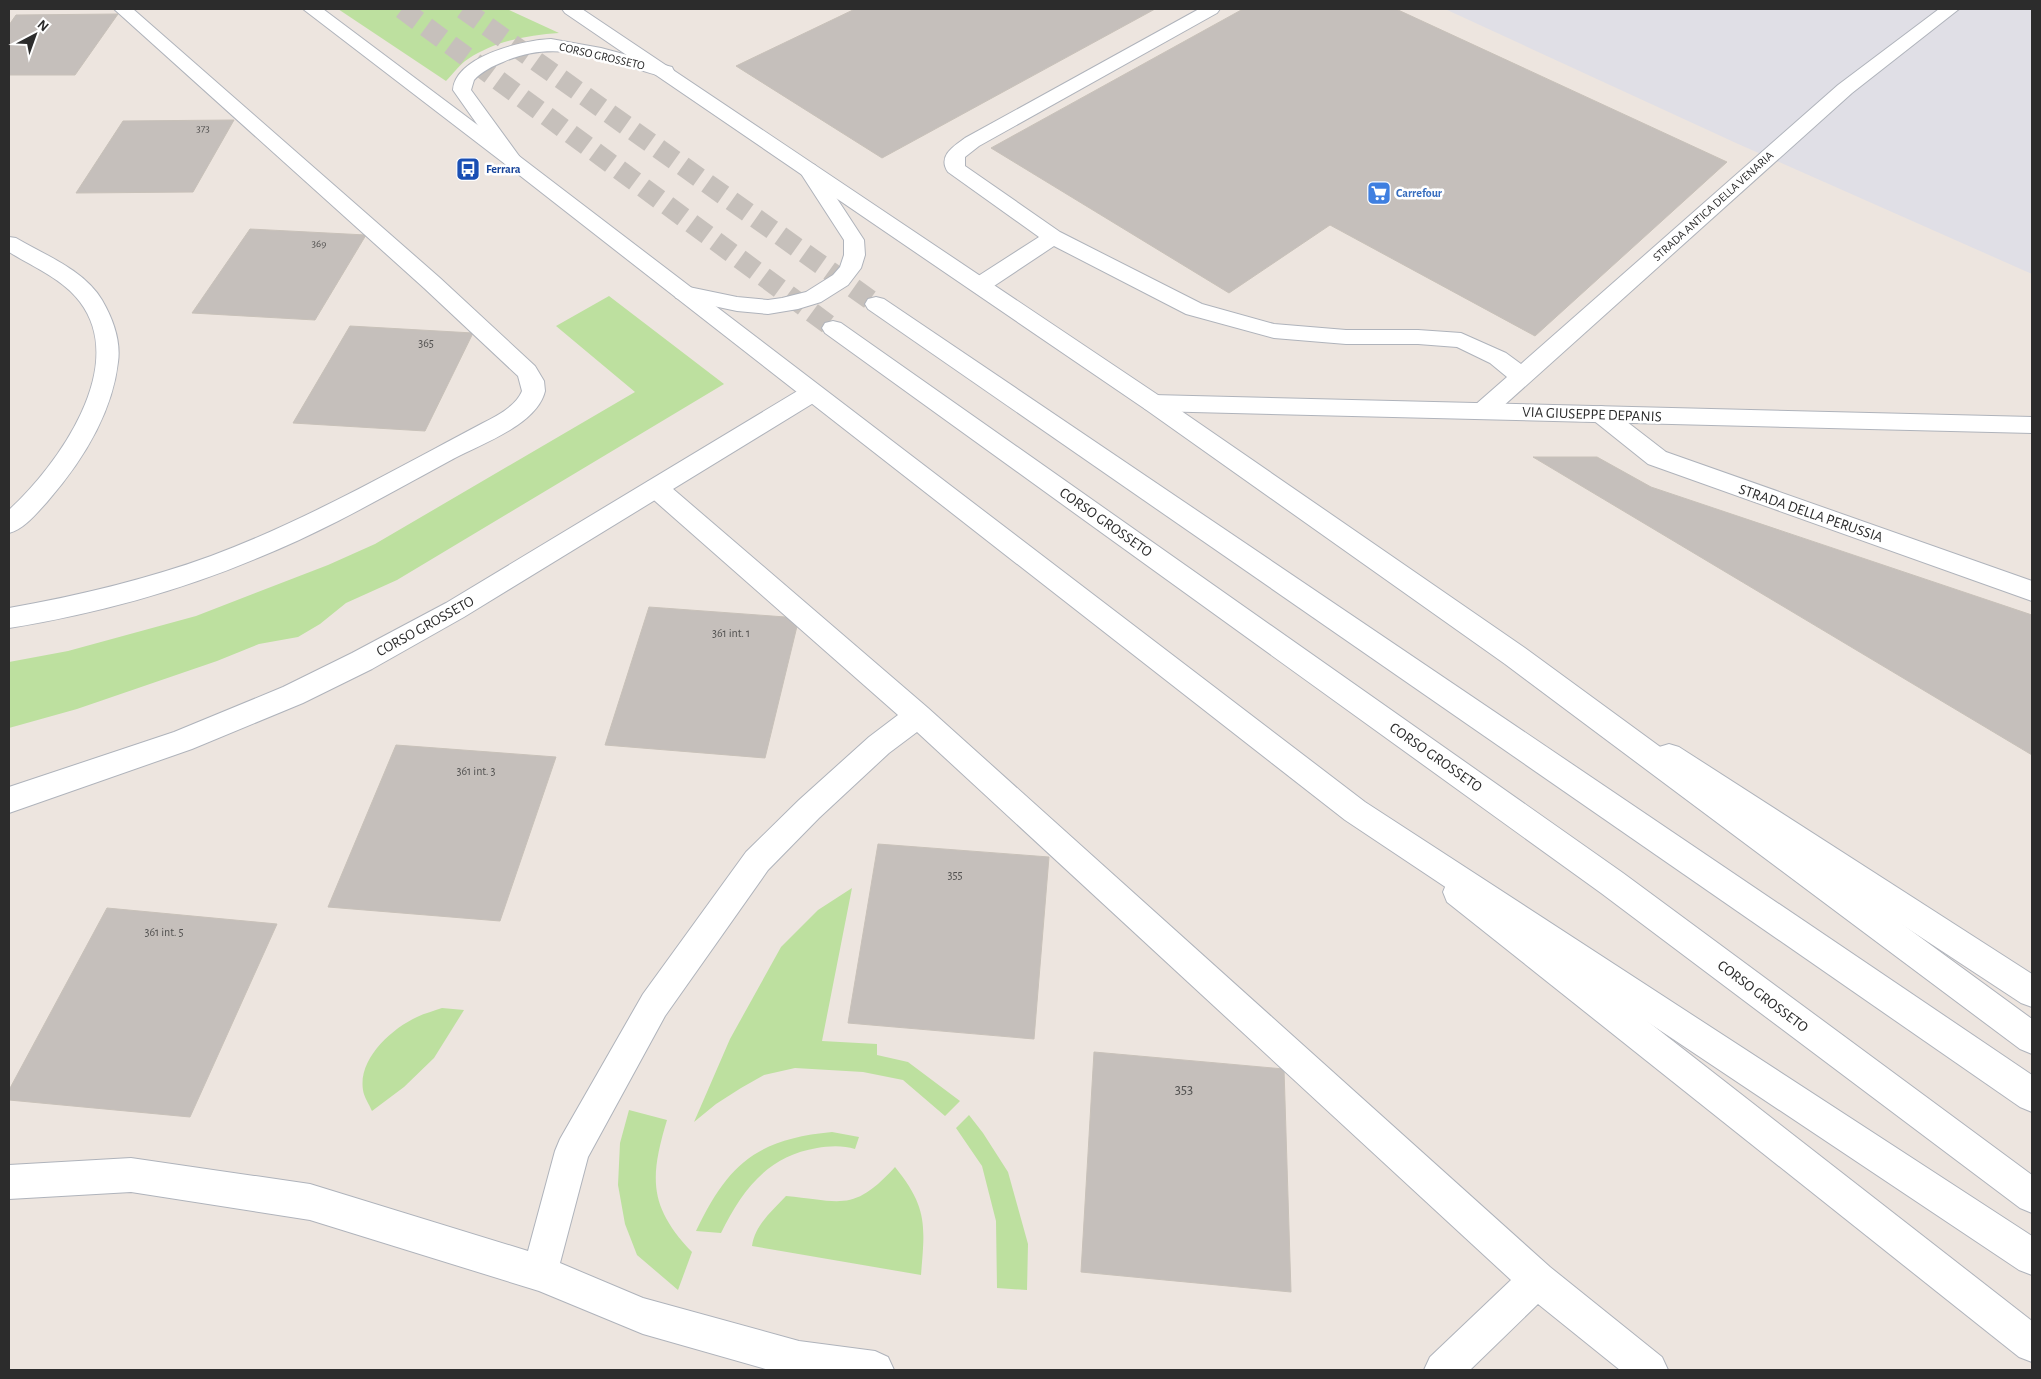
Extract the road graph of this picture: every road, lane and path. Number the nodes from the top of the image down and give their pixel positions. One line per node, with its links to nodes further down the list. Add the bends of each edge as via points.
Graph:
1 (122, 9): 26 (main road, via 526,370 532,378 533,396 525,406 498,424 336,511 246,553 185,576 122,594 59,610)
2 (312, 9): 9 (main road, CORSO GROSSETO)
3 (550, 9): 7 (main road)
4 (571, 9): 7 (main road, CORSO GROSSETO)
5 (1210, 9): 11 (main road, via 972,142 955,155 955,168)
6 (1950, 9): 17 (main road, STRADA ANTICA DELLA VENARIA, via 1845,89)
7 (608, 34): 8 (main road, CORSO GROSSETO)
8 (665, 71): 9 (main road, CORSO GROSSETO, via 571,47 550,45 519,49 481,66 467,76 462,90); 10 (main road, CORSO GROSSETO)
9 (512, 160): 14 (main road, CORSO GROSSETO)
10 (808, 169): 13 (main road, CORSO GROSSETO); 14 (main road, CORSO GROSSETO, via 854,240 856,254 848,273 826,290 779,306 747,305)
11 (1053, 237): 13 (main road); 17 (main road, via 1194,309 1274,331 1346,337 1460,340 1498,358)
12 (9, 244): 24 (main road, via 84,292 103,323 107,347 106,371 84,435 60,472)
13 (980, 285): 19 (main road, CORSO GROSSETO)
14 (684, 293): 18 (main road, CORSO GROSSETO)
15 (876, 304): 33 (main road)
16 (833, 328): 35 (main road, CORSO GROSSETO, via 1612,883)
17 (1522, 376): 20 (main road, STRADA ANTICA DELLA VENARIA)
18 (812, 393): 23 (main road, CORSO GROSSETO); 30 (main road, CORSO GROSSETO)
19 (1153, 403): 20 (main road, VIA GIUSEPPE DEPANIS); 27 (main road, CORSO GROSSETO)
20 (1483, 411): 21 (main road, VIA GIUSEPPE DEPANIS)
21 (1601, 414): 22 (main road, VIA GIUSEPPE DEPANIS); 25 (main road, STRADA DELLA PERUSSIA, via 1657,458)
22 (2032, 426)
23 (656, 488): 28 (main road); 29 (main road, CORSO GROSSETO, via 456,610 293,695 182,741)
24 (9, 524)
25 (2032, 591)
26 (9, 618)
27 (1515, 656): 31 (main road, CORSO GROSSETO); 32 (main road, CORSO GROSSETO)
28 (918, 716): 37 (main road, via 879,744 757,861 654,1006 572,1151); 38 (main road)
29 (9, 800)
30 (1355, 811): 36 (main road, CORSO GROSSETO); 39 (main road, CORSO GROSSETO)
31 (2032, 992)
32 (2032, 1038)
33 (2032, 1095)
34 (9, 1182): 37 (main road, via 131,1175 310,1202)
35 (2032, 1196)
36 (2032, 1257)
37 (540, 1272): 40 (main road, via 643,1316 799,1360)
38 (1537, 1280): 41 (main road); 42 (main road)
39 (2032, 1344)
40 (875, 1370)
41 (1443, 1370)
42 (1649, 1370)

